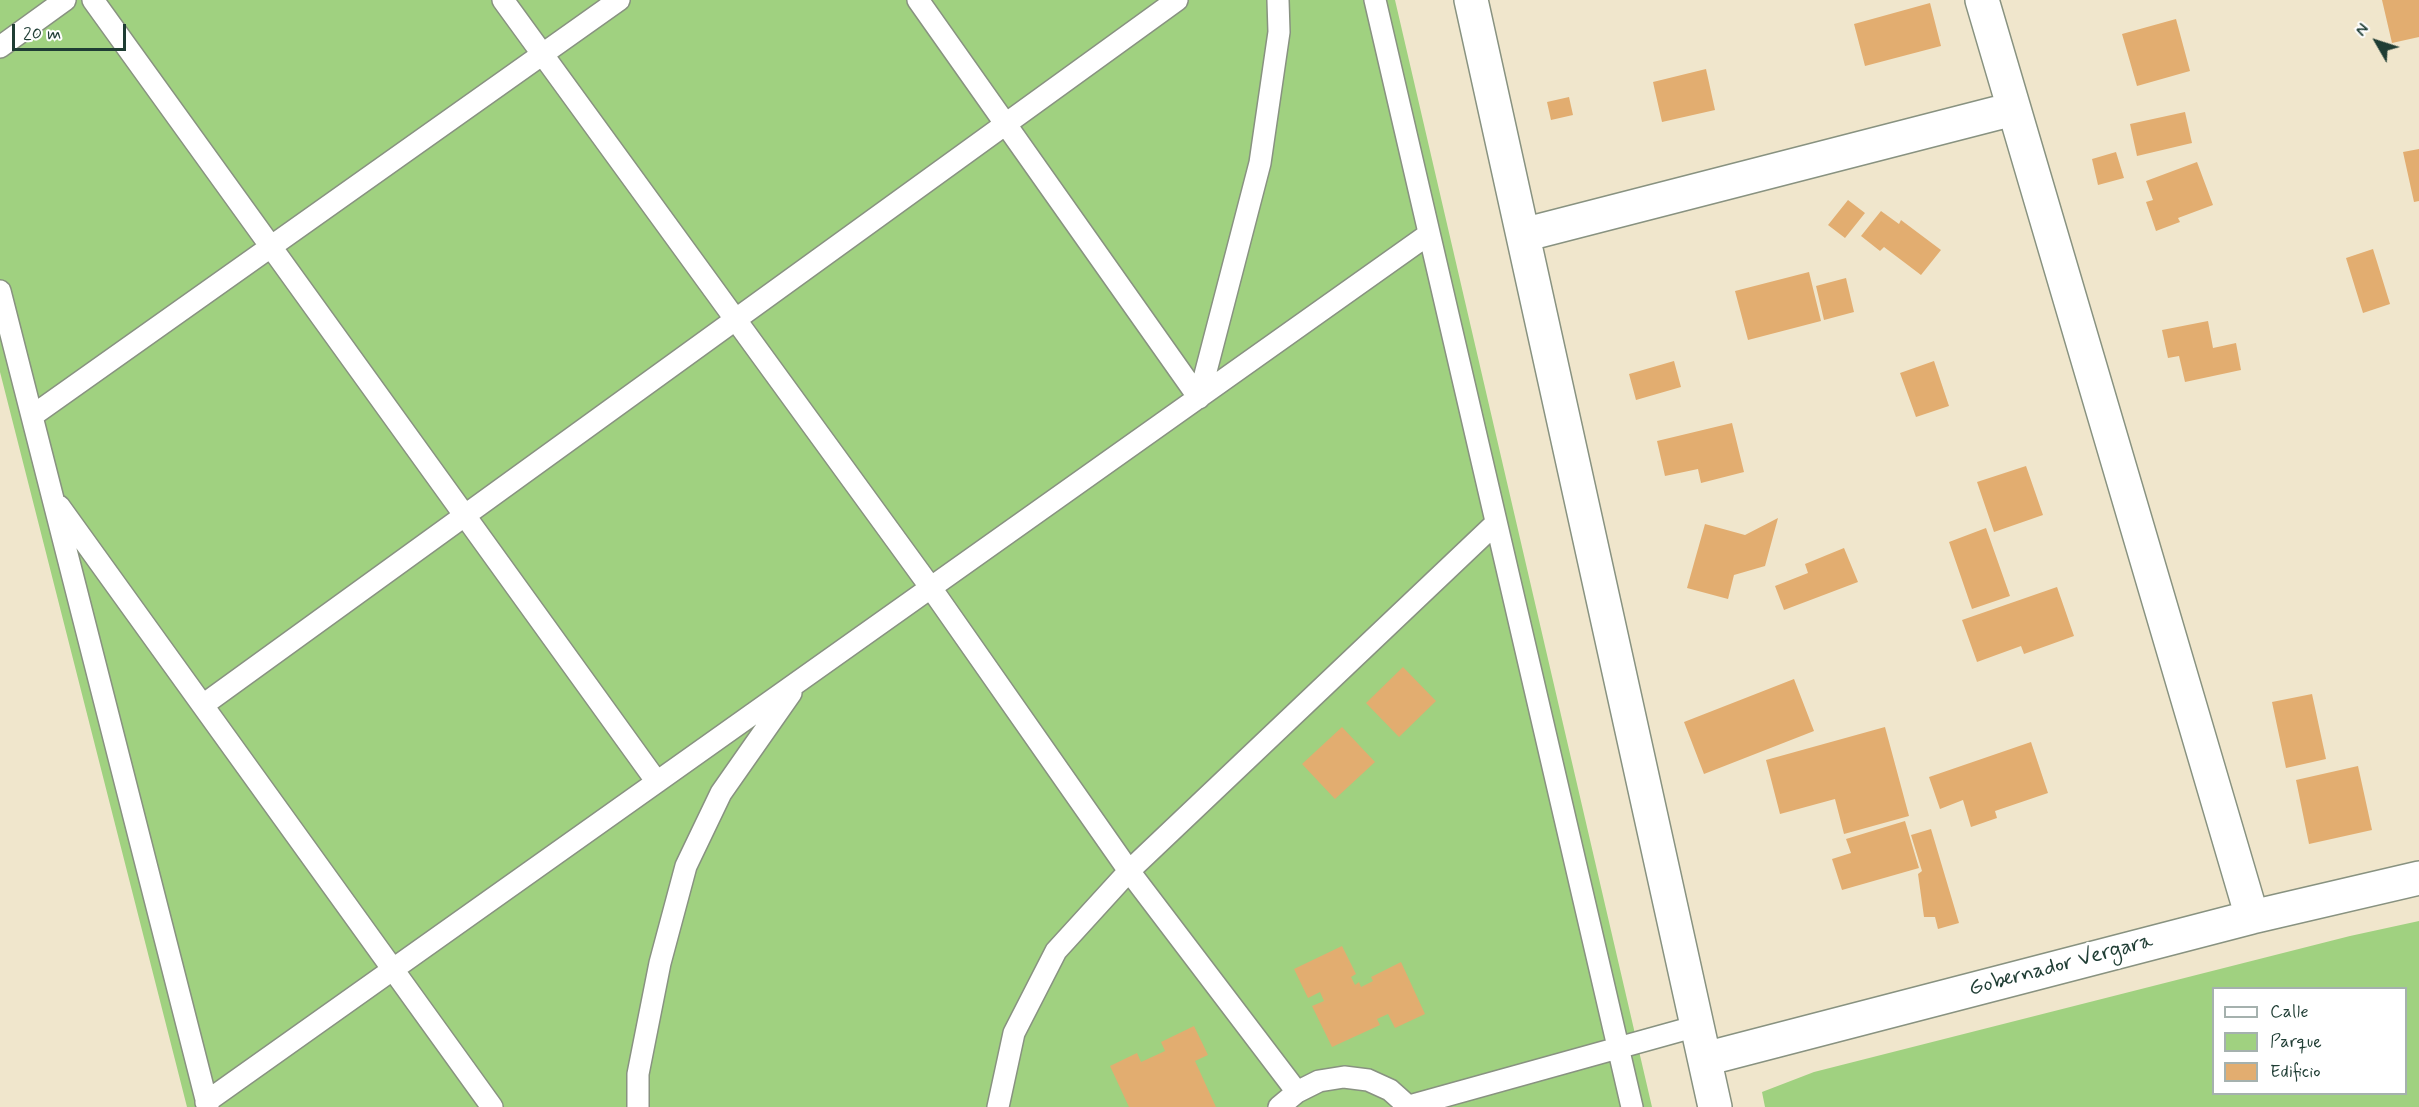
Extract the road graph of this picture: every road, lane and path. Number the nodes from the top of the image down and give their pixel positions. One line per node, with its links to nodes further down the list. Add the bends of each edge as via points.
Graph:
1 (65, 0): 11 (lane)
2 (93, 0): 17 (lane)
3 (503, 0): 12 (lane)
4 (619, 0): 12 (lane)
5 (918, 0): 14 (lane)
6 (1177, 0): 14 (lane)
7 (1278, 0): 20 (lane, via 1279,32 1260,164)
8 (1375, 0): 15 (lane)
9 (1471, 0): 16 (street)
10 (1982, 0): 13 (street)
11 (0, 47)
12 (542, 54): 17 (lane); 19 (lane)
13 (2013, 109): 16 (street); 31 (street)
14 (1005, 124): 19 (lane); 20 (lane)
15 (1429, 234): 20 (lane); 24 (lane)
16 (1523, 236): 33 (street)
17 (271, 246): 21 (lane); 23 (lane)
18 (0, 291): 21 (lane)
19 (735, 319): 23 (lane); 25 (lane)
20 (1199, 398): 25 (lane)
21 (32, 416): 22 (lane)
22 (52, 496): 27 (lane); 37 (lane)
23 (465, 516): 27 (lane); 28 (lane)
24 (1496, 523): 29 (lane); 34 (lane)
25 (931, 588): 26 (lane); 29 (lane)
26 (801, 680): 28 (lane); 39 (lane, via 721,793 686,866 642,1052)
27 (202, 705): 32 (lane)
28 (657, 782): 32 (lane)
29 (1129, 871): 36 (lane); 40 (lane, via 1056,951 1014,1033)
30 (2419, 878): 31 (street, Gobernador Vergara)
31 (2252, 917): 35 (street, Gobernador Vergara)
32 (393, 969): 37 (lane); 38 (lane)
33 (1697, 1026): 34 (lane); 35 (street)
34 (1618, 1048): 42 (lane); 43 (lane)
35 (1705, 1059): 44 (street)
36 (1297, 1092): 41 (lane); 42 (lane, via 1319,1081 1344,1077 1368,1080 1390,1090)
37 (207, 1104)
38 (492, 1107)
39 (638, 1107)
40 (998, 1107)
41 (1279, 1107)
42 (1409, 1107)
43 (1632, 1107)
44 (1715, 1107)

